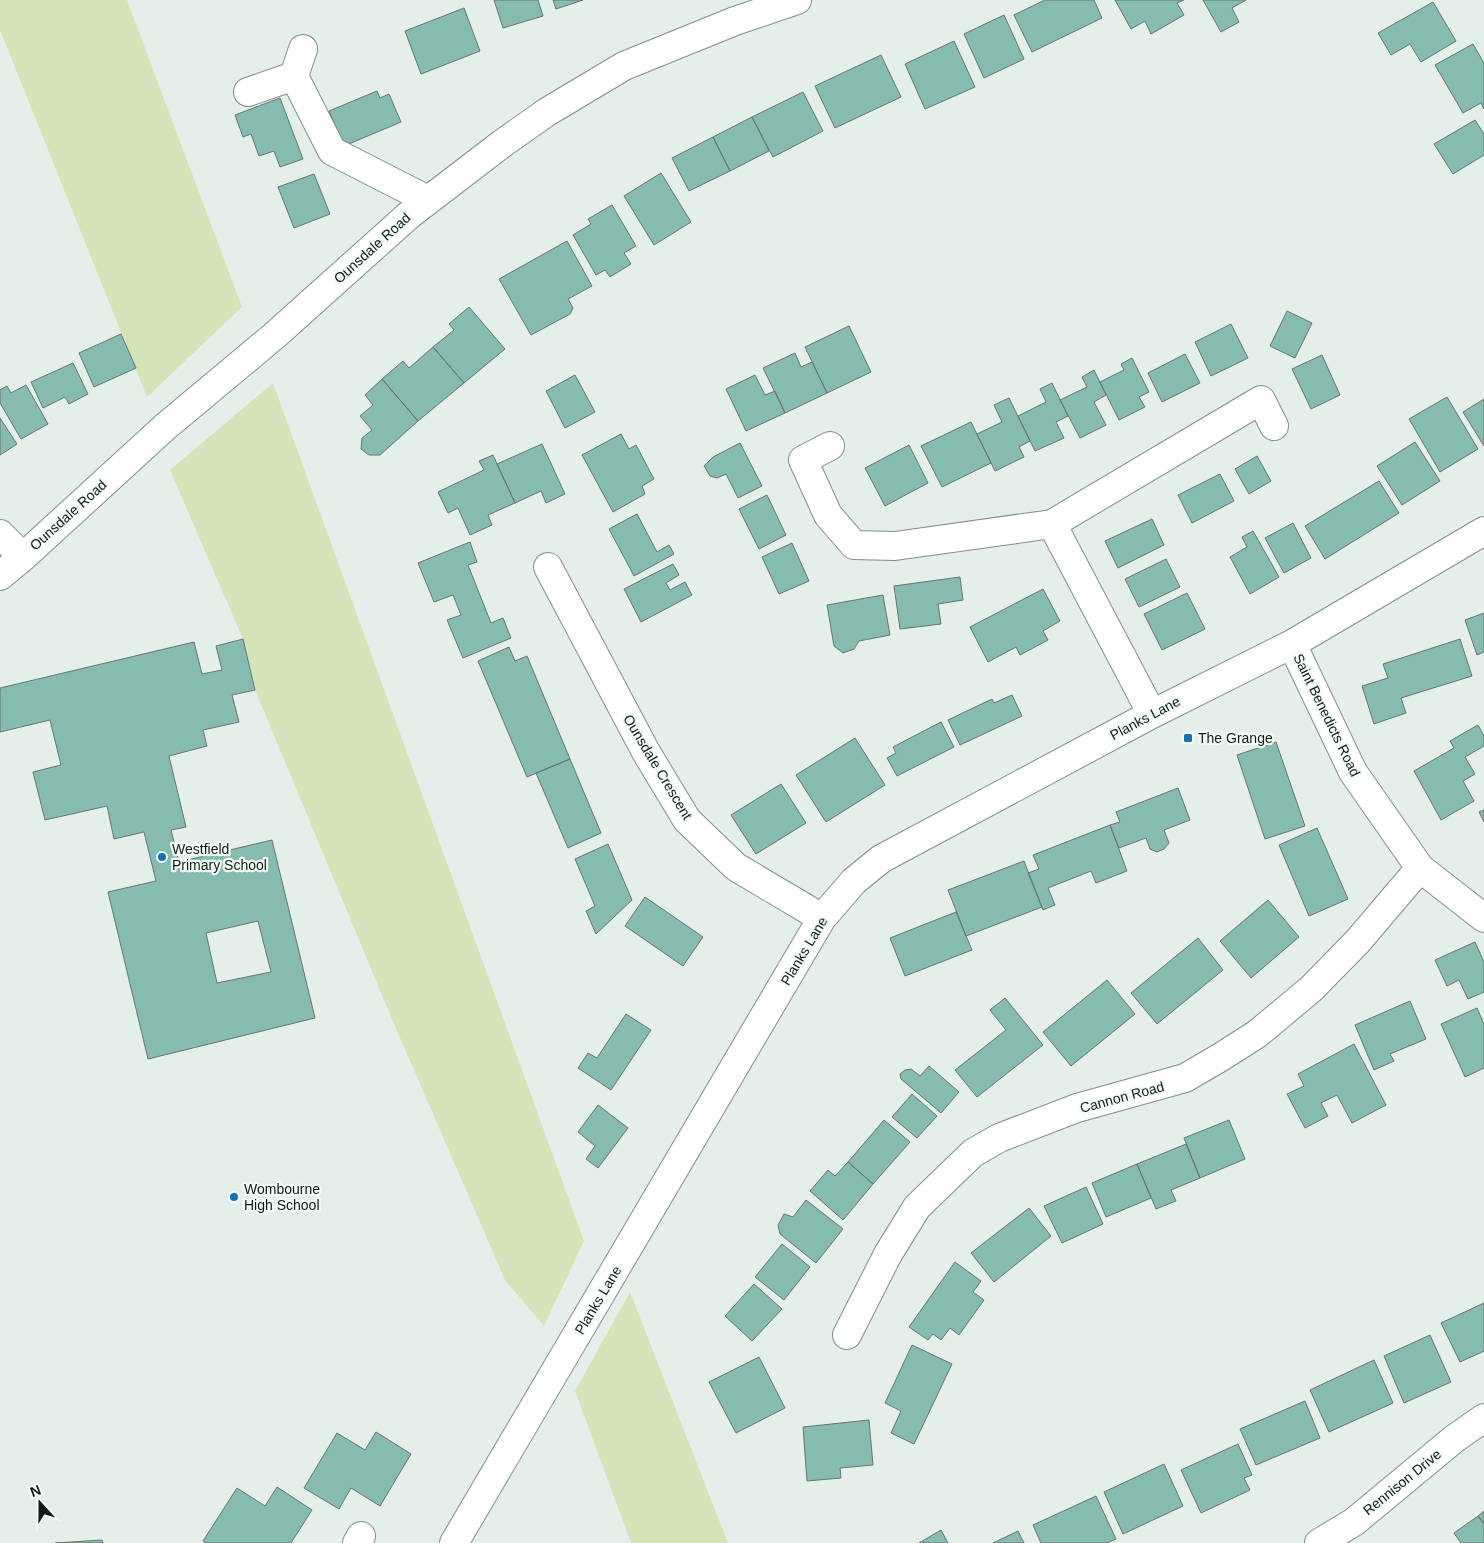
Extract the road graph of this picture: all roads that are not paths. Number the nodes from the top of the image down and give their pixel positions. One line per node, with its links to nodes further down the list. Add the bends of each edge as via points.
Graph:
1 (797, 0): 5 (street, Ounsdale Road, via 624,66 502,143)
2 (303, 49): 3 (street)
3 (294, 76): 4 (street); 5 (street, via 332,151)
4 (248, 92)
5 (428, 200): 11 (street, Ounsdale Road, via 165,427)
6 (1274, 426): 8 (street, via 1261,400)
7 (830, 446): 8 (street, via 803,460 828,515 854,545 895,546)
8 (1052, 524): 15 (street)
9 (1484, 531): 14 (street, Planks Lane)
10 (0, 534): 11 (street)
11 (23, 557): 13 (street, Ounsdale Road)
12 (548, 567): 17 (street, Ounsdale Crescent, via 646,752 687,820 736,867)
13 (0, 576)
14 (1292, 644): 15 (street, Planks Lane); 16 (street, Saint Benedicts Road, via 1353,772)
15 (1152, 714): 17 (street, Planks Lane, via 881,859 854,881)
16 (1420, 868): 18 (street, Saint Benedicts Road); 19 (street, Cannon Road, via 1311,989 1257,1034 1221,1057 1185,1078 1078,1108 999,1138 973,1153 916,1207)
17 (822, 918): 21 (street, Planks Lane)
18 (1484, 918)
19 (847, 1335)
20 (1484, 1418): 22 (street, Rennison Drive, via 1354,1522)
21 (454, 1543)
22 (1319, 1543)

